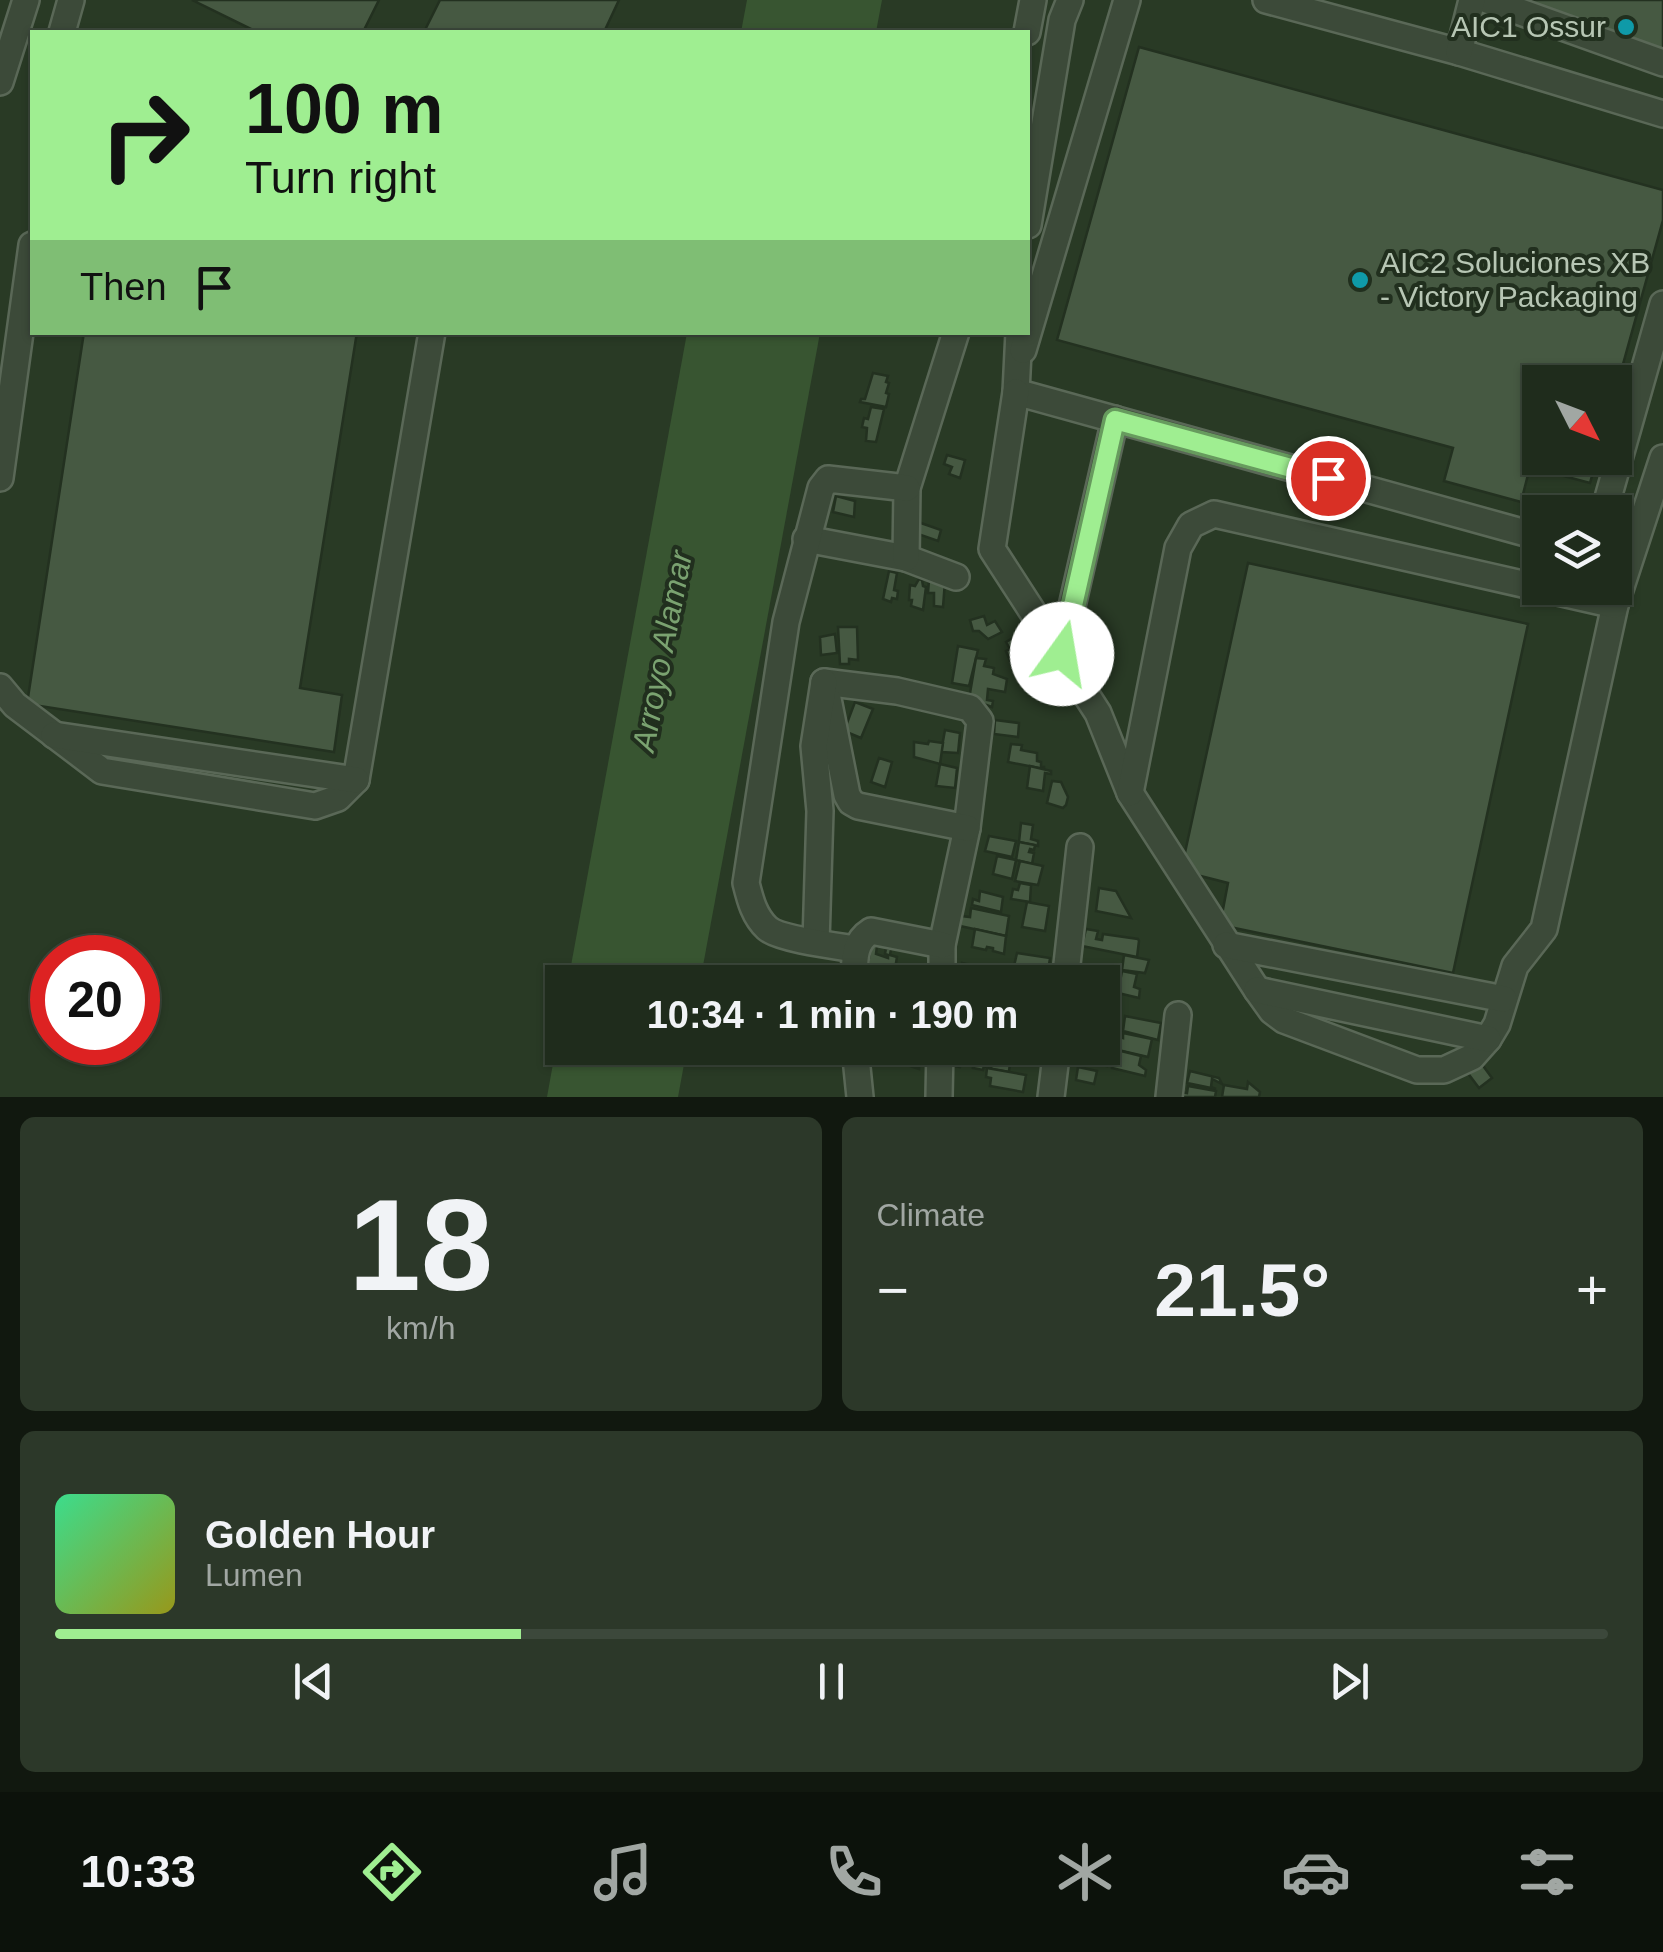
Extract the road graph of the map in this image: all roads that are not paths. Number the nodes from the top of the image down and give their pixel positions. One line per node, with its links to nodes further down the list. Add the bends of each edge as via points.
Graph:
1 (26, 0): 13 (street)
2 (71, 0): 9 (street)
3 (1033, 0): 10 (street)
4 (1070, 0): 15 (street)
5 (1128, 0): 18 (street)
6 (1266, 0): 11 (street)
7 (1472, 0): 11 (street)
8 (1487, 0): 12 (street)
9 (63, 30)
10 (1027, 30)
11 (1459, 52): 14 (street)
12 (1663, 63)
13 (0, 82)
14 (1663, 114)
15 (1030, 213)
16 (30, 260): 26 (street)
17 (1663, 304): 28 (street)
18 (1030, 332)
19 (431, 335): 38 (street, via 356,780 52,734)
20 (955, 335): 27 (street)
21 (1020, 335): 23 (street)
22 (1029, 335): 23 (street)
23 (1016, 380): 24 (street); 36 (street, via 992,549)
24 (1115, 420): 29 (street); 36 (street)
25 (1663, 458): 30 (street)
26 (0, 478)
27 (907, 488): 31 (street, via 828,480); 32 (street)
28 (1609, 495)
29 (1522, 533)
30 (1632, 533)
31 (806, 539): 32 (street); 42 (street, via 786,622 746,883 768,929)
32 (906, 558): 33 (street)
33 (956, 577)
34 (1522, 584): 39 (street, via 1214,514 1192,525 1178,548)
35 (1615, 605): 50 (street, via 1544,929 1515,966)
36 (1062, 654): 39 (street, via 1098,713)
37 (824, 682): 40 (street, via 851,802); 40 (street, via 970,708 980,721); 42 (street, via 814,746 820,811)
38 (0, 687)
39 (1130, 793): 45 (street)
40 (967, 828): 44 (street)
41 (1080, 847): 48 (street)
42 (816, 942): 43 (street)
43 (860, 942): 44 (street, via 871,930); 46 (street)
44 (942, 945): 47 (street)
45 (1226, 945): 49 (street); 50 (street)
46 (857, 965)
47 (942, 965)
48 (1066, 965)
49 (1256, 990): 52 (street); 52 (street, via 1284,1020 1416,1070 1444,1070 1472,1058)
50 (1504, 999): 52 (street)
51 (1178, 1015): 59 (street)
52 (1488, 1039)
53 (857, 1065): 56 (street)
54 (939, 1065): 57 (street)
55 (1055, 1065): 58 (street)
56 (860, 1097)
57 (938, 1097)
58 (1051, 1097)
59 (1168, 1097)

